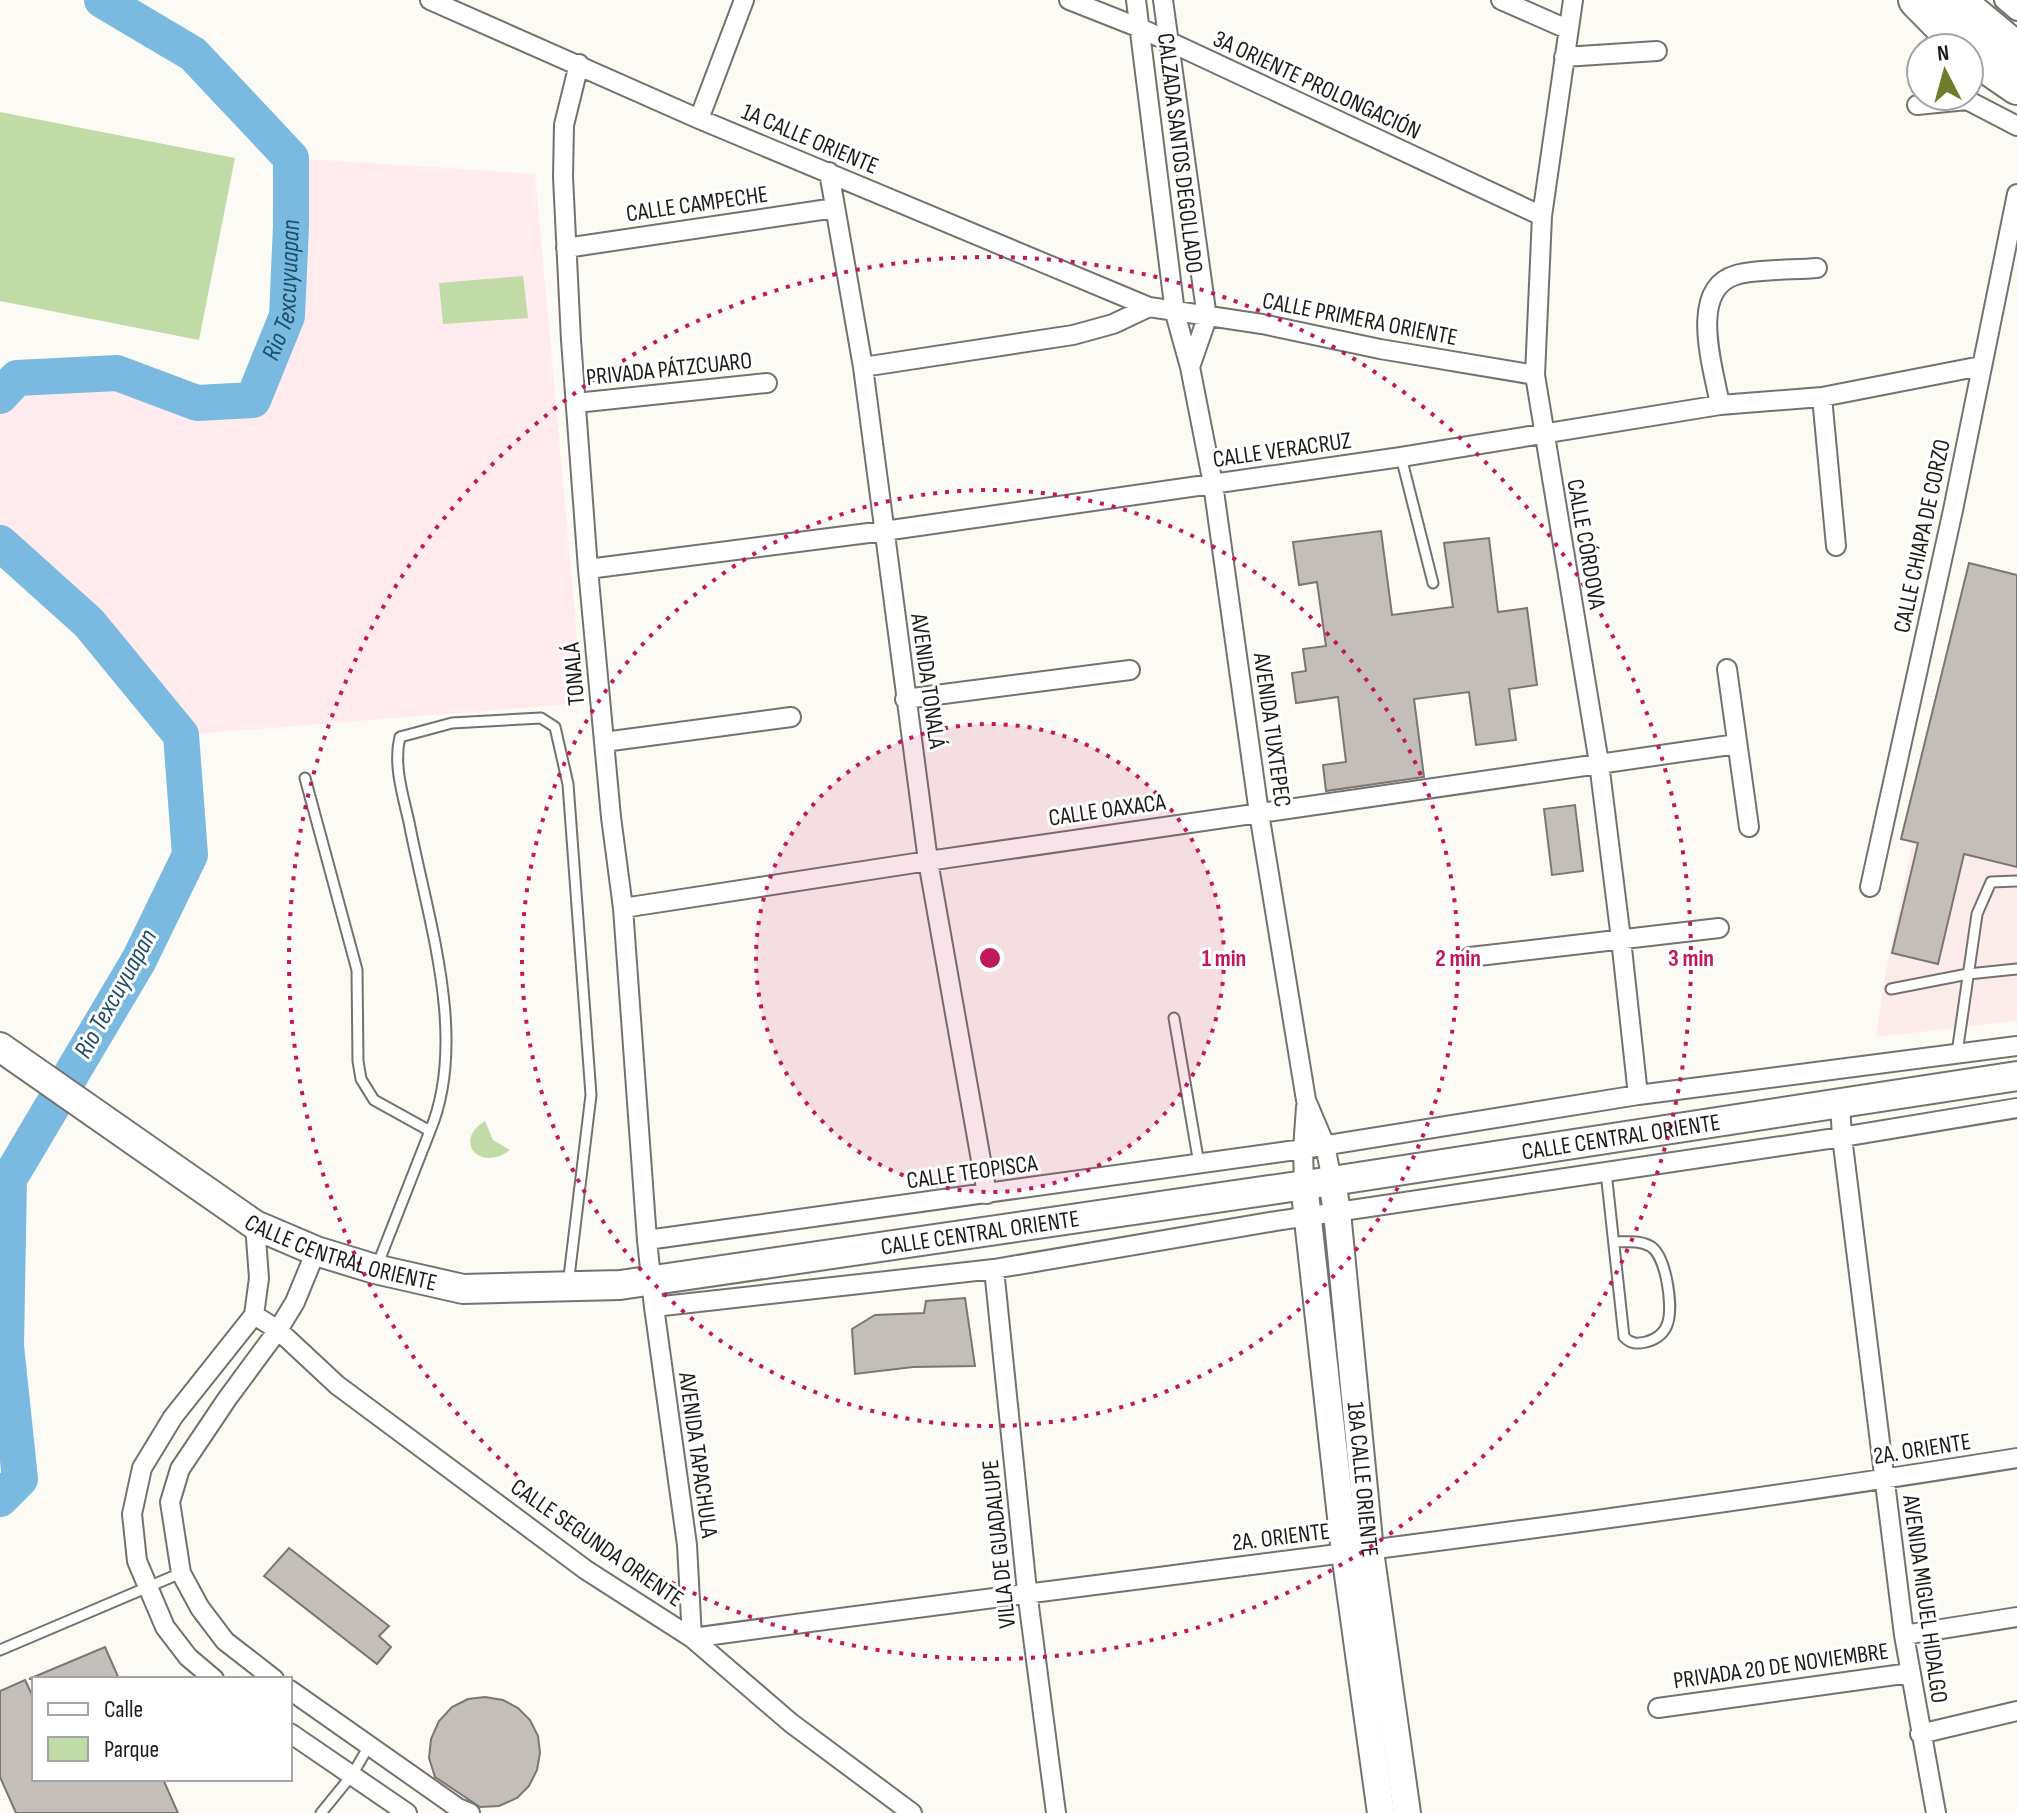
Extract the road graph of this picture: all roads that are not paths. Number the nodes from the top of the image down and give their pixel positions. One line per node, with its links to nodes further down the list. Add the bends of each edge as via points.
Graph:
1 (430, 0): 19 (street, 1A CALLE ORIENTE)
2 (744, 0): 23 (street)
3 (1069, 0): 12 (street, 3A ORIENTE PROLONGACIÓN)
4 (1136, 0): 12 (street, CALZADA SANTOS DEGOLLADO)
5 (1163, 0): 15 (street, CALZADA SANTOS DEGOLLADO)
6 (1501, 0): 13 (street)
7 (1573, 0): 13 (street, CALLE CÓRDOVA)
8 (1916, 0): 14 (highway)
9 (1957, 0): 16 (highway)
10 (2004, 0): 11 (street)
11 (2017, 11)
12 (1140, 28): 15 (street, 3A ORIENTE PROLONGACIÓN); 32 (street, CALZADA SANTOS DEGOLLADO)
13 (1567, 29): 18 (street, CALLE CÓRDOVA)
14 (1947, 32)
15 (1169, 42): 28 (street, 3A ORIENTE PROLONGACIÓN); 33 (street, CALZADA SANTOS DEGOLLADO)
16 (2017, 50)
17 (1657, 51): 18 (street)
18 (1564, 57): 28 (street, CALLE CÓRDOVA)
19 (579, 64): 23 (street, 1A CALLE ORIENTE); 29 (street, TONALÁ, via 564,125)
20 (1985, 65): 21 (highway)
21 (2017, 87)
22 (1985, 109): 24 (street)
23 (699, 119): 25 (street, 1A CALLE ORIENTE)
24 (2017, 126)
25 (829, 172): 27 (street, AVENIDA TONALÁ); 31 (street, 1A CALLE ORIENTE)
26 (2017, 194): 34 (street, CALLE CHIAPA DE CORZO)
27 (835, 208): 29 (street, CALLE CAMPECHE); 35 (street, AVENIDA TONALÁ)
28 (1542, 216): 37 (street, CALLE CÓRDOVA)
29 (566, 248): 40 (street, TONALÁ)
30 (1817, 268): 41 (street, via 1736,275 1717,284 1706,319)
31 (1149, 307): 32 (street, 1A CALLE ORIENTE); 35 (street, via 1073,335)
32 (1175, 313): 33 (street, CALLE PRIMERA ORIENTE); 36 (street, AVENIDA TUXTEPEC)
33 (1207, 318): 36 (street); 37 (street, CALLE PRIMERA ORIENTE)
34 (1981, 366): 39 (street, CALLE VERACRUZ); 61 (street, CALLE CHIAPA DE CORZO)
35 (863, 367): 45 (street, AVENIDA TONALÁ)
36 (1190, 367): 44 (street, AVENIDA TUXTEPEC)
37 (1535, 375): 42 (street, CALLE CÓRDOVA)
38 (767, 383): 40 (street, PRIVADA PÁTZCUARO)
39 (1822, 397): 41 (street, CALLE VERACRUZ); 46 (street)
40 (576, 403): 47 (street, TONALÁ)
41 (1720, 405): 42 (street, CALLE VERACRUZ)
42 (1543, 436): 43 (street, CALLE VERACRUZ); 55 (street, CALLE CÓRDOVA)
43 (1401, 457): 44 (street, CALLE VERACRUZ); 48 (lane)
44 (1213, 484): 45 (street, CALLE VERACRUZ); 57 (street, AVENIDA TUXTEPEC)
45 (884, 531): 47 (street, CALLE VERACRUZ); 51 (street, AVENIDA TONALÁ)
46 (1836, 546)
47 (588, 569): 53 (street, TONALÁ)
48 (1433, 583)
49 (1727, 669): 54 (street)
50 (1130, 670): 51 (street)
51 (905, 699): 59 (street, AVENIDA TONALÁ)
52 (791, 717): 53 (street)
53 (604, 742): 62 (street, TONALÁ)
54 (1737, 744): 55 (street, CALLE OAXACA); 58 (street)
55 (1599, 763): 57 (street, CALLE OAXACA); 64 (street, CALLE CÓRDOVA)
56 (305, 778): 78 (lane, via 357,970 361,1079 374,1100)
57 (1259, 813): 59 (street, CALLE OAXACA); 75 (street, AVENIDA TUXTEPEC)
58 (1749, 827)
59 (928, 861): 62 (street, CALLE OAXACA); 85 (street, AVENIDA TONALÁ)
60 (2017, 881): 67 (lane, via 1991,882 1985,893)
61 (1870, 887)
62 (623, 908): 89 (street, TONALÁ)
63 (1719, 928): 64 (street)
64 (1621, 939): 65 (street); 74 (street, CALLE CÓRDOVA)
65 (1470, 957)
66 (2017, 969): 67 (lane)
67 (1968, 974): 68 (lane); 72 (lane)
68 (1891, 989)
69 (1174, 1018): 82 (lane)
70 (2017, 1046): 72 (street, CALLE TEOPISCA)
71 (0, 1047): 88 (main road, CALLE CENTRAL ORIENTE)
72 (1957, 1053): 74 (street, CALLE TEOPISCA)
73 (2017, 1076): 76 (main road, CALLE CENTRAL ORIENTE)
74 (1638, 1095): 80 (street, CALLE TEOPISCA)
75 (1306, 1100): 80 (street, AVENIDA TUXTEPEC); 81 (street, AVENIDA TUXTEPEC)
76 (1840, 1104): 79 (street, AVENIDA MIGUEL HIDALGO); 84 (main road, CALLE CENTRAL ORIENTE)
77 (2017, 1108): 79 (street)
78 (430, 1131): 92 (lane); 94 (lane, via 444,1079 444,990 397,747 400,737 452,723 541,718 555,727 568,784 591,1095)
79 (1842, 1137): 83 (street); 99 (street, AVENIDA MIGUEL HIDALGO)
80 (1325, 1145): 81 (street, CALLE TEOPISCA); 84 (street, 18A CALLE ORIENTE)
81 (1303, 1149): 82 (street, CALLE TEOPISCA); 84 (street, 18A CALLE ORIENTE)
82 (1199, 1164): 85 (street, CALLE TEOPISCA)
83 (1606, 1172): 86 (street); 90 (lane)
84 (1318, 1182): 86 (main road, 18A CALLE ORIENTE); 87 (main road, 18A CALLE ORIENTE); 95 (main road, CALLE CENTRAL ORIENTE)
85 (987, 1194): 89 (street, CALLE TEOPISCA)
86 (1337, 1212): 87 (street); 100 (main road, 18A CALLE ORIENTE)
87 (1308, 1216): 93 (street); 100 (main road, 18A CALLE ORIENTE)
88 (255, 1225): 91 (main road, CALLE CENTRAL ORIENTE); 96 (street, via 259,1278)
89 (647, 1240): 95 (street, TONALÁ)
90 (1614, 1242): 90 (lane, via 1624,1337 1638,1344 1656,1339 1668,1323 1670,1308 1662,1258 1641,1242)
91 (316, 1251): 92 (main road, CALLE CENTRAL ORIENTE); 97 (street)
92 (375, 1269): 94 (main road, CALLE CENTRAL ORIENTE, via 463,1289)
93 (994, 1269): 95 (street); 103 (street, VILLA DE GUADALUPE)
94 (567, 1288): 95 (main road, CALLE CENTRAL ORIENTE, via 620,1285)
95 (652, 1293): 106 (street, AVENIDA TAPACHULA, via 687,1545)
96 (254, 1315): 97 (street, CALLE SEGUNDA ORIENTE); 102 (street, via 173,1417 142,1468 132,1514)
97 (278, 1330): 101 (street, via 180,1469 170,1502); 106 (street, CALLE SEGUNDA ORIENTE, via 337,1385 561,1552)
98 (2017, 1458): 99 (street, 2A. ORIENTE)
99 (1884, 1479): 100 (street, 2A. ORIENTE); 105 (street, AVENIDA MIGUEL HIDALGO)
100 (1357, 1552): 103 (street, 2A. ORIENTE); 123 (main road, 18A CALLE ORIENTE); 124 (main road, 18A CALLE ORIENTE)
101 (181, 1573): 102 (lane); 110 (street, via 225,1641)
102 (146, 1587): 107 (lane); 109 (street, via 165,1627)
103 (1027, 1591): 106 (street, 2A. ORIENTE); 122 (street, VILLA DE GUADALUPE)
104 (2017, 1617): 105 (street)
105 (1904, 1635): 108 (street, AVENIDA MIGUEL HIDALGO)
106 (692, 1638): 121 (street, CALLE SEGUNDA ORIENTE, via 791,1723)
107 (0, 1650)
108 (1910, 1673): 112 (street, PRIVADA 20 DE NOVIEMBRE); 115 (street, AVENIDA MIGUEL HIDALGO)
109 (212, 1677)
110 (271, 1677)
111 (292, 1691): 116 (street)
112 (1658, 1708)
113 (2017, 1711): 115 (street)
114 (292, 1734): 117 (street)
115 (1920, 1734): 125 (street, AVENIDA MIGUEL HIDALGO)
116 (369, 1746): 117 (lane); 118 (street)
117 (352, 1775): 119 (lane); 120 (street)
118 (461, 1811)
119 (321, 1813)
120 (407, 1813)
121 (912, 1813)
122 (1056, 1813)
123 (1381, 1813)
124 (1407, 1813)
125 (1936, 1813)

